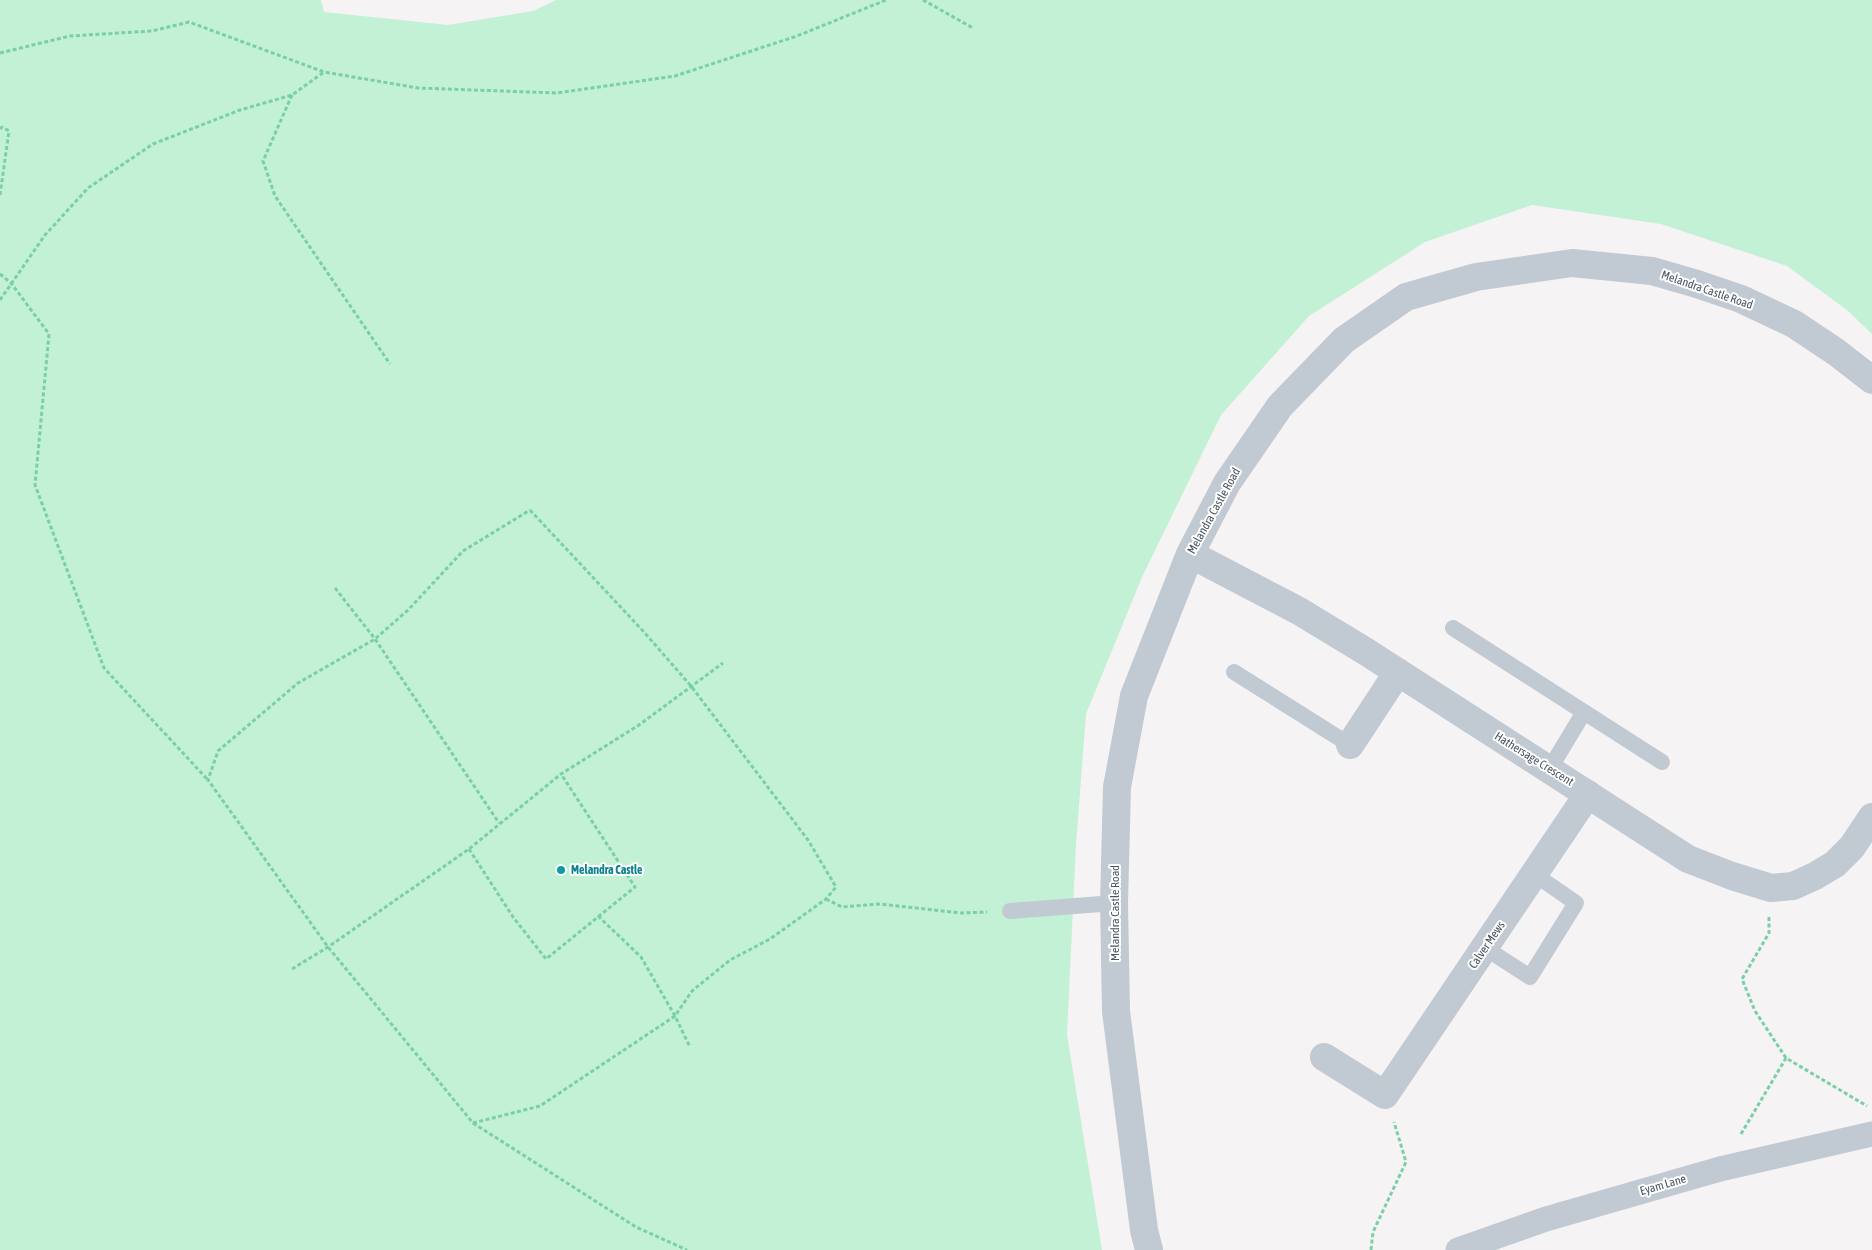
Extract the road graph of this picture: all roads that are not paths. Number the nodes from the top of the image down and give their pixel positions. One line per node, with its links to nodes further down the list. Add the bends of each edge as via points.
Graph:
1 (1872, 380): 2 (street, Melandra Castle Road, via 1794,324 1741,299 1652,271 1572,263 1476,277 1406,298 1344,340 1280,406 1227,483)
2 (1190, 554): 5 (street, Hathersage Crescent, via 1299,611); 13 (street, Melandra Castle Road, via 1134,696 1117,786)
3 (1453, 628): 6 (lane)
4 (1234, 672): 7 (lane)
5 (1398, 672): 7 (street); 9 (street, Hathersage Crescent)
6 (1584, 712): 8 (lane); 9 (lane)
7 (1350, 745)
8 (1662, 762)
9 (1550, 770): 10 (street, Hathersage Crescent)
10 (1588, 794): 11 (street, Hathersage Crescent, via 1688,859 1770,888 1793,886 1835,864 1852,847); 12 (street, Calver Mews)
11 (1872, 817)
12 (1534, 874): 15 (street, Calver Mews); 15 (lane, via 1576,903 1530,977)
13 (1114, 904): 14 (lane); 18 (street, Melandra Castle Road, via 1116,1011)
14 (1010, 911)
15 (1485, 948): 16 (street, Calver Mews, via 1385,1095)
16 (1324, 1057)
17 (1872, 1134): 19 (street, Eyam Lane, via 1720,1169 1546,1219)
18 (1149, 1250)
19 (1458, 1250)

